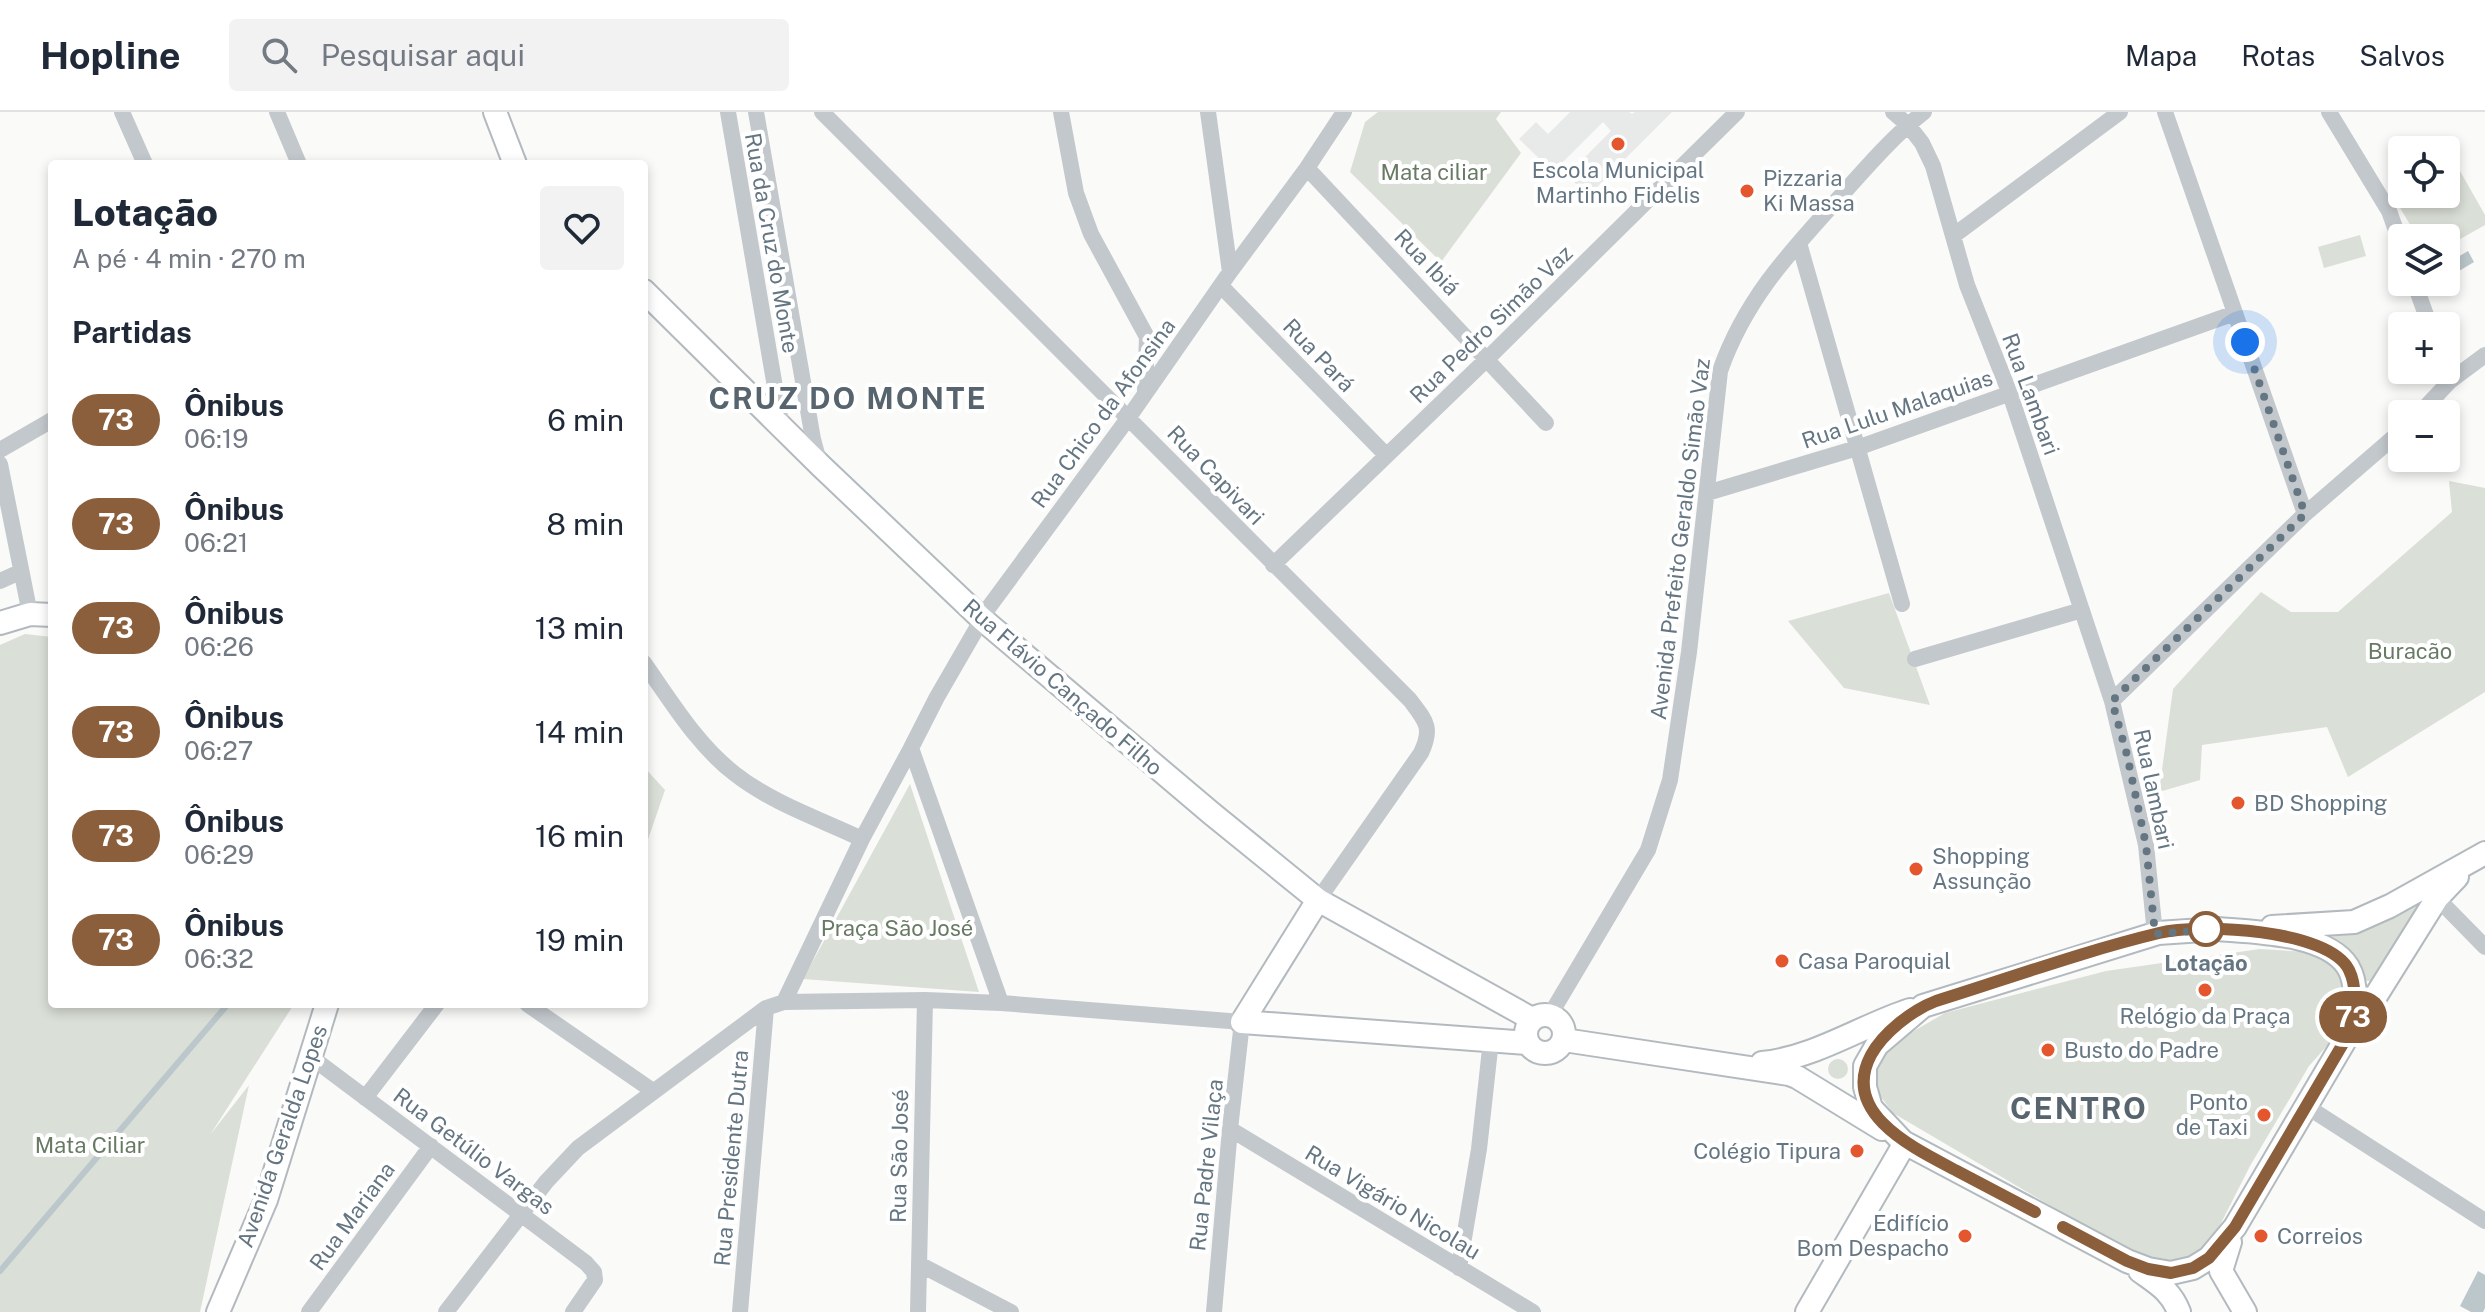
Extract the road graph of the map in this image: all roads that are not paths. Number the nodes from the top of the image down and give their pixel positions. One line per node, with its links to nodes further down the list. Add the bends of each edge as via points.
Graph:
1 (122, 112): 17 (street)
2 (277, 112): 18 (street)
3 (495, 112): 19 (main road)
4 (728, 112): 37 (street, Rua da Cruz do Monte)
5 (756, 112): 43 (street, Rua da Cruz do Monte)
6 (822, 112): 34 (street, Rua Capivari)
7 (1061, 112): 31 (street, via 1076,193 1091,234 1147,337)
8 (1208, 112): 24 (street)
9 (1344, 112): 20 (street, Rua Chico da Afonsina)
10 (1737, 112): 28 (street, Rua Pedro Simão Vaz)
11 (1893, 112): 16 (street, Rua Lambari)
12 (1924, 112): 16 (street, Avenida Prefeito Geraldo Simão Vaz)
13 (2120, 112): 22 (street)
14 (2165, 112): 26 (street)
15 (2329, 112): 21 (street)
16 (1908, 125): 22 (street, Rua Lambari, via 1933,166); 23 (street, Avenida Prefeito Geraldo Simão Vaz)
17 (143, 160)
18 (297, 160)
19 (511, 160)
20 (1307, 168): 24 (street, Rua Chico da Afonsina); 28 (street, Rua Ibiá)
21 (2394, 224)
22 (1953, 236): 32 (street, Rua Lambari)
23 (1799, 243): 39 (street); 44 (street, Avenida Prefeito Geraldo Simão Vaz, via 1756,295 1732,338 1720,371)
24 (1225, 279): 31 (street, Rua Chico da Afonsina); 41 (street, Rua Pará)
25 (648, 295): 37 (main road, Rua Flávio Cançado Filho)
26 (2235, 313): 32 (street, Rua Lulu Malaquias); 45 (street)
27 (2485, 355): 29 (street)
28 (1488, 358): 36 (street, Rua Ibiá); 41 (street, Rua Pedro Simão Vaz)
29 (2460, 369)
30 (2442, 384): 33 (street)
31 (1145, 393): 34 (street, Rua Chico da Afonsina)
32 (2010, 394): 39 (street, Rua Lulu Malaquias); 50 (street, Rua Lambari)
33 (2430, 400)
34 (1129, 417): 46 (street, Rua Capivari); 52 (street, Rua Chico da Afonsina)
35 (48, 422): 40 (street)
36 (1546, 423)
37 (782, 428): 43 (main road, Rua Flávio Cançado Filho)
38 (2388, 442): 45 (street)
39 (1857, 448): 44 (street, Rua Lulu Malaquias); 49 (street)
40 (0, 450)
41 (1386, 455): 46 (street, Rua Pedro Simão Vaz)
42 (0, 464): 47 (street)
43 (821, 466): 52 (main road, Rua Flávio Cançado Filho)
44 (1707, 493): 74 (street, Avenida Prefeito Geraldo Simão Vaz, via 1672,765 1657,825 1648,850)
45 (2305, 514): 56 (street)
46 (1273, 565): 61 (street, Rua Capivari, via 1410,700 1428,727 1412,767)
47 (20, 572): 48 (street); 51 (street)
48 (0, 581)
49 (1902, 604)
50 (2082, 610): 54 (street); 56 (street, Rua Lambari)
51 (41, 614): 53 (main road)
52 (982, 619): 57 (street, Rua Chico da Afonsina); 61 (main road, Rua Flávio Cançado Filho)
53 (0, 623)
54 (1915, 659)
55 (648, 668): 58 (street, via 703,744 735,774)
56 (2112, 701): 63 (street, Rua lambari, via 2146,845)
57 (911, 748): 58 (street); 68 (street)
58 (862, 839): 67 (street)
59 (2485, 854): 60 (main road); 62 (main road, via 2354,922)
60 (2437, 898): 64 (street); 77 (main road)
61 (1318, 900): 65 (main road); 74 (main road, Rua Flávio Cançado Filho)
62 (2233, 930): 63 (main road); 77 (main road, via 2285,936 2335,953 2354,983)
63 (2155, 934): 69 (main road)
64 (2485, 947)
65 (1259, 998): 75 (main road); 76 (main road)
66 (925, 1000): 67 (street); 68 (street); 93 (street, Rua São José)
67 (784, 1002): 73 (street)
68 (1001, 1003): 75 (street)
69 (1923, 1006): 82 (main road, via 1795,1057); 87 (main road, via 1877,1045 1865,1066 1871,1108)
70 (326, 1008): 81 (main road, Avenida Geralda Lopes)
71 (434, 1008): 84 (street)
72 (533, 1008): 83 (street)
73 (766, 1008): 83 (street); 99 (street, Rua Presidente Dutra)
74 (1541, 1017): 79 (main road, via 1556,1017 1564,1027); 80 (main road, via 1526,1030)
75 (1242, 1022): 76 (main road); 86 (street, Rua Padre Vilaça)
76 (1284, 1025): 78 (main road)
77 (2351, 1030): 85 (main road)
78 (1491, 1040): 80 (main road); 94 (street)
79 (1564, 1040): 80 (main road, via 1550,1053 1537,1052); 82 (main road)
80 (1528, 1043)
81 (311, 1057): 84 (street, Rua Getúlio Vargas); 95 (main road, Avenida Geralda Lopes, via 266,1200)
82 (1739, 1065): 87 (main road, via 1797,1077)
83 (653, 1091): 89 (street, via 578,1148)
84 (365, 1098): 88 (street, Rua Getúlio Vargas)
85 (2306, 1106): 90 (street); 91 (main road)
86 (1230, 1129): 94 (street, Rua Vigário Nicolau); 102 (street, Rua Padre Vilaça)
87 (1904, 1143): 92 (main road); 104 (main road)
88 (431, 1146): 89 (street, Rua Getúlio Vargas); 96 (street, Rua Mariana)
89 (523, 1214): 97 (street); 98 (street, Rua Getúlio Vargas, via 594,1272 591,1289)
90 (2485, 1221)
91 (2235, 1227): 92 (main road, via 2209,1258 2193,1268 2171,1273); 106 (main road, via 2221,1271)
92 (2127, 1261): 105 (main road, via 2166,1289)
93 (919, 1264): 100 (street, Rua São José); 101 (street)
94 (1459, 1268): 103 (street, Rua Vigário Nicolau)
95 (223, 1309)
96 (309, 1312)
97 (446, 1312)
98 (573, 1312)
99 (740, 1312)
100 (918, 1312)
101 (1011, 1312)
102 (1214, 1312)
103 (1533, 1312)
104 (1807, 1312)
105 (2179, 1312)
106 (2245, 1312)

